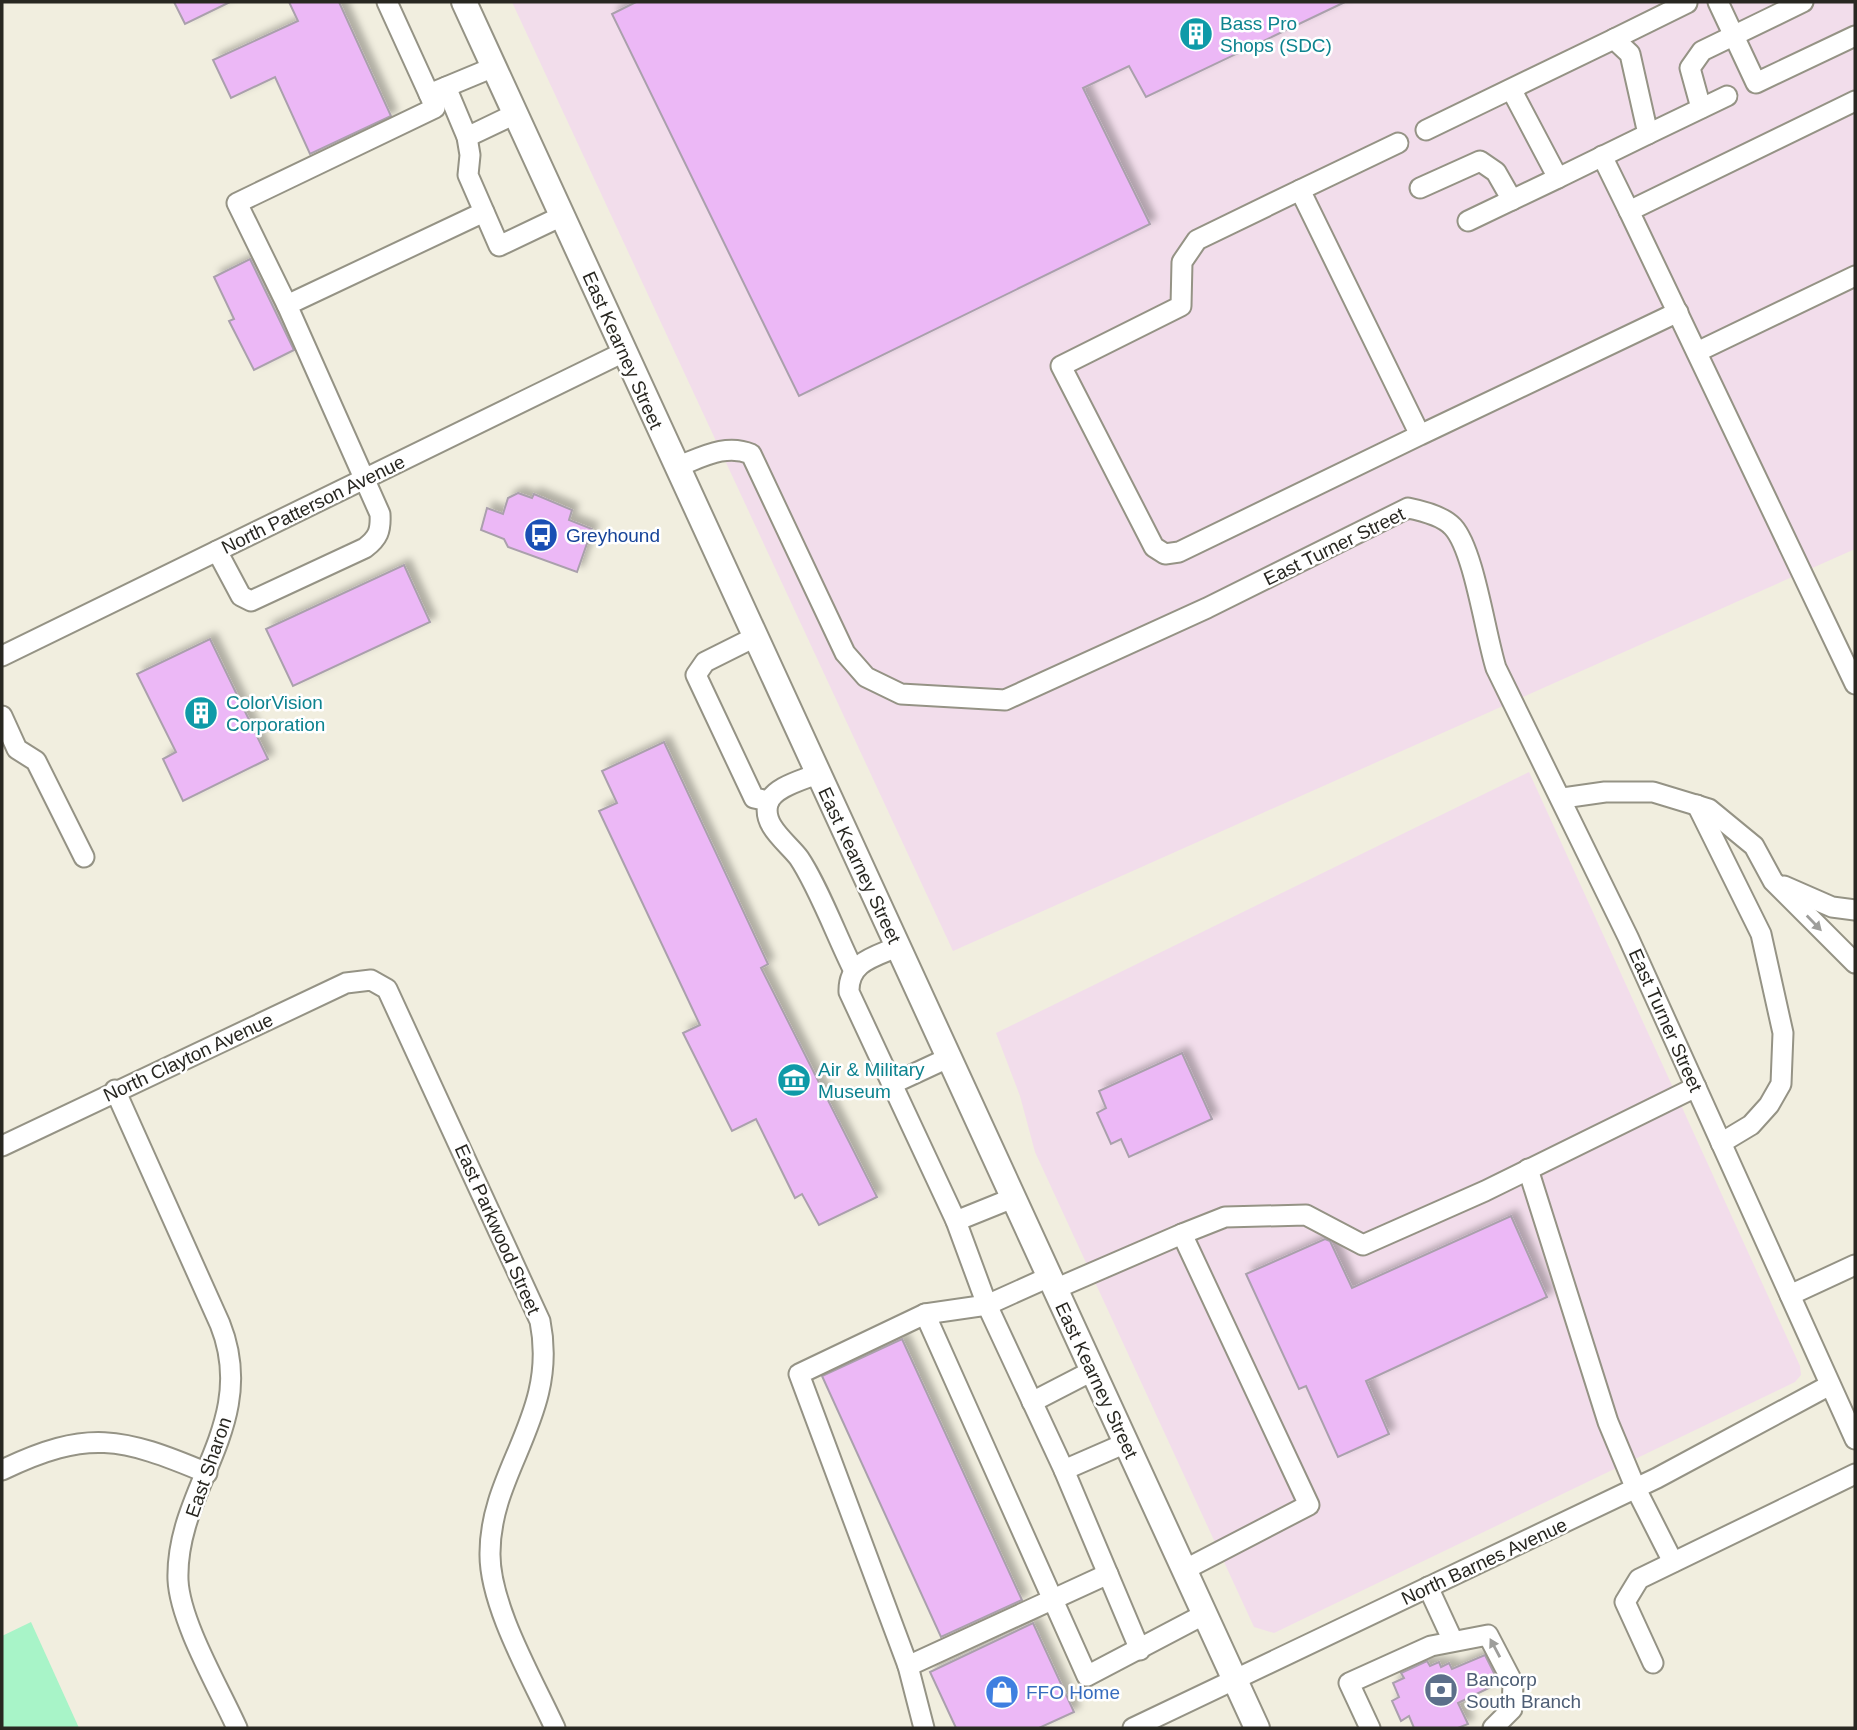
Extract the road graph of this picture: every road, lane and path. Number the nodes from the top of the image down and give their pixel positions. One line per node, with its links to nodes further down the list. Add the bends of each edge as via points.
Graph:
1 (387, 2): 11 (street)
2 (464, 2): 9 (main road, East Kearney Street)
3 (1718, 2): 6 (street)
4 (1803, 2): 6 (street)
5 (1687, 3): 8 (street)
6 (1734, 36): 7 (street, via 1756,83); 14 (street, via 1702,51 1690,68)
7 (1855, 36)
8 (1614, 39): 10 (street); 17 (street, via 1630,54)
9 (494, 67): 11 (street); 15 (main road, East Kearney Street)
10 (1511, 89): 16 (street); 21 (street)
11 (437, 91): 18 (street); 30 (street, via 435,108 237,202)
12 (1727, 96): 14 (street)
13 (1855, 101): 25 (street)
14 (1701, 108): 17 (street)
15 (515, 114): 18 (street); 27 (main road, East Kearney Street)
16 (1426, 130)
17 (1648, 134): 20 (street)
18 (467, 137): 26 (street, via 468,175)
19 (1398, 143): 23 (street)
20 (1602, 156): 21 (street); 25 (street)
21 (1558, 178): 24 (street)
22 (1420, 188): 24 (street, via 1480,161 1496,172)
23 (1300, 190): 34 (street); 34 (street, via 1197,240 1182,262 1181,306 1061,366 1154,547 1165,554 1179,552)
24 (1512, 200): 28 (street)
25 (1629, 211): 31 (street)
26 (484, 212): 27 (street, via 499,246); 30 (street)
27 (562, 216): 32 (main road, East Kearney Street)
28 (1468, 222)
29 (1855, 276): 33 (street)
30 (287, 305): 36 (street)
31 (1678, 312): 33 (street); 34 (street)
32 (624, 352): 35 (main road, East Kearney Street); 36 (street, North Patterson Avenue)
33 (1697, 352): 40 (street)
34 (1420, 435)
35 (676, 467): 38 (main road, East Kearney Street); 43 (street, East Turner Street, via 725,449 751,454 856,668 901,695 941,698 1005,700 1208,608 1388,516 1408,508 1420,510 1451,525 1464,543 1496,668)
36 (364, 479): 37 (street, North Patterson Avenue); 37 (street, via 380,514 381,530 365,548 251,601 241,596)
37 (217, 551): 39 (street, North Patterson Avenue)
38 (755, 637): 42 (main road, East Kearney Street); 44 (street, via 705,662 696,675 754,798)
39 (2, 656)
40 (1855, 684)
41 (2, 716): 46 (street, via 17,749 36,761)
42 (817, 774): 44 (street, via 787,786); 49 (main road, East Kearney Street)
43 (1563, 798): 45 (street, via 1653,792); 55 (street, East Turner Street)
44 (769, 801): 51 (street, via 768,812 779,838 799,858)
45 (1697, 805): 47 (street, via 1709,808 1754,846); 57 (street, via 1761,934 1783,1032 1781,1084 1751,1125)
46 (84, 857)
47 (1773, 881): 48 (street, via 1832,907); 50 (street, one-way to 50)
48 (1855, 910)
49 (897, 947): 51 (street); 53 (main road, East Kearney Street)
50 (1855, 963)
51 (853, 969): 54 (street, via 849,992)
52 (376, 982): 56 (street, North Clayton Avenue, via 346,983); 90 (street, East Parkwood Street, via 394,999 540,1321 542,1384 494,1520 490,1559 496,1595)
53 (948, 1058): 54 (street); 60 (main road, East Kearney Street)
54 (892, 1084): 61 (street)
55 (1696, 1087): 57 (street, East Turner Street); 59 (street)
56 (116, 1090): 58 (street, North Clayton Avenue); 75 (street, East Sharon, via 227,1344 230,1398)
57 (1721, 1143): 65 (street, East Turner Street)
58 (2, 1146)
59 (1528, 1169): 62 (street, via 1363,1245 1306,1215 1225,1217); 77 (street, via 1608,1422)
60 (1013, 1198): 61 (street); 64 (main road, East Kearney Street)
61 (956, 1222): 66 (street)
62 (1182, 1234): 64 (street); 79 (street, via 1309,1505)
63 (1855, 1265): 65 (street)
64 (1052, 1283): 66 (street); 68 (main road, East Kearney Street)
65 (1790, 1295): 69 (street, East Turner Street)
66 (987, 1305): 67 (street); 70 (street)
67 (925, 1314): 82 (street); 87 (street, via 799,1374)
68 (1092, 1371): 70 (street); 72 (main road, East Kearney Street)
69 (1830, 1385): 71 (street, East Turner Street); 77 (street, North Barnes Avenue)
70 (1032, 1402): 73 (street)
71 (1855, 1439)
72 (1126, 1443): 73 (street); 79 (main road, East Kearney Street)
73 (1064, 1470): 80 (street)
74 (2, 1471): 75 (street, via 65,1445 111,1441 141,1446)
75 (207, 1473): 89 (street, East Sharon, via 180,1550 179,1589 184,1611)
76 (1855, 1474): 78 (street)
77 (1636, 1489): 78 (street); 81 (street, North Barnes Avenue)
78 (1673, 1562): 86 (street, via 1639,1579 1625,1602)
79 (1184, 1570): 83 (main road, East Kearney Street)
80 (1108, 1574): 82 (street); 85 (street)
81 (1428, 1587): 84 (street); 88 (street, North Barnes Avenue)
82 (1052, 1601): 85 (street, via 1087,1676); 87 (street)
83 (1205, 1614): 85 (street); 88 (main road, East Kearney Street)
84 (1453, 1642): 94 (street, via 1431,1646 1349,1684); 95 (street, one-way to 84, via 1512,1709 1513,1683 1488,1635)
85 (1140, 1650)
86 (1653, 1663)
87 (908, 1666): 91 (street)
88 (1234, 1678): 92 (street, North Barnes Avenue); 93 (main road, East Kearney Street)
89 (237, 1728)
90 (555, 1728)
91 (923, 1728)
92 (1133, 1728)
93 (1257, 1728)
94 (1370, 1728)
95 (1493, 1728)

